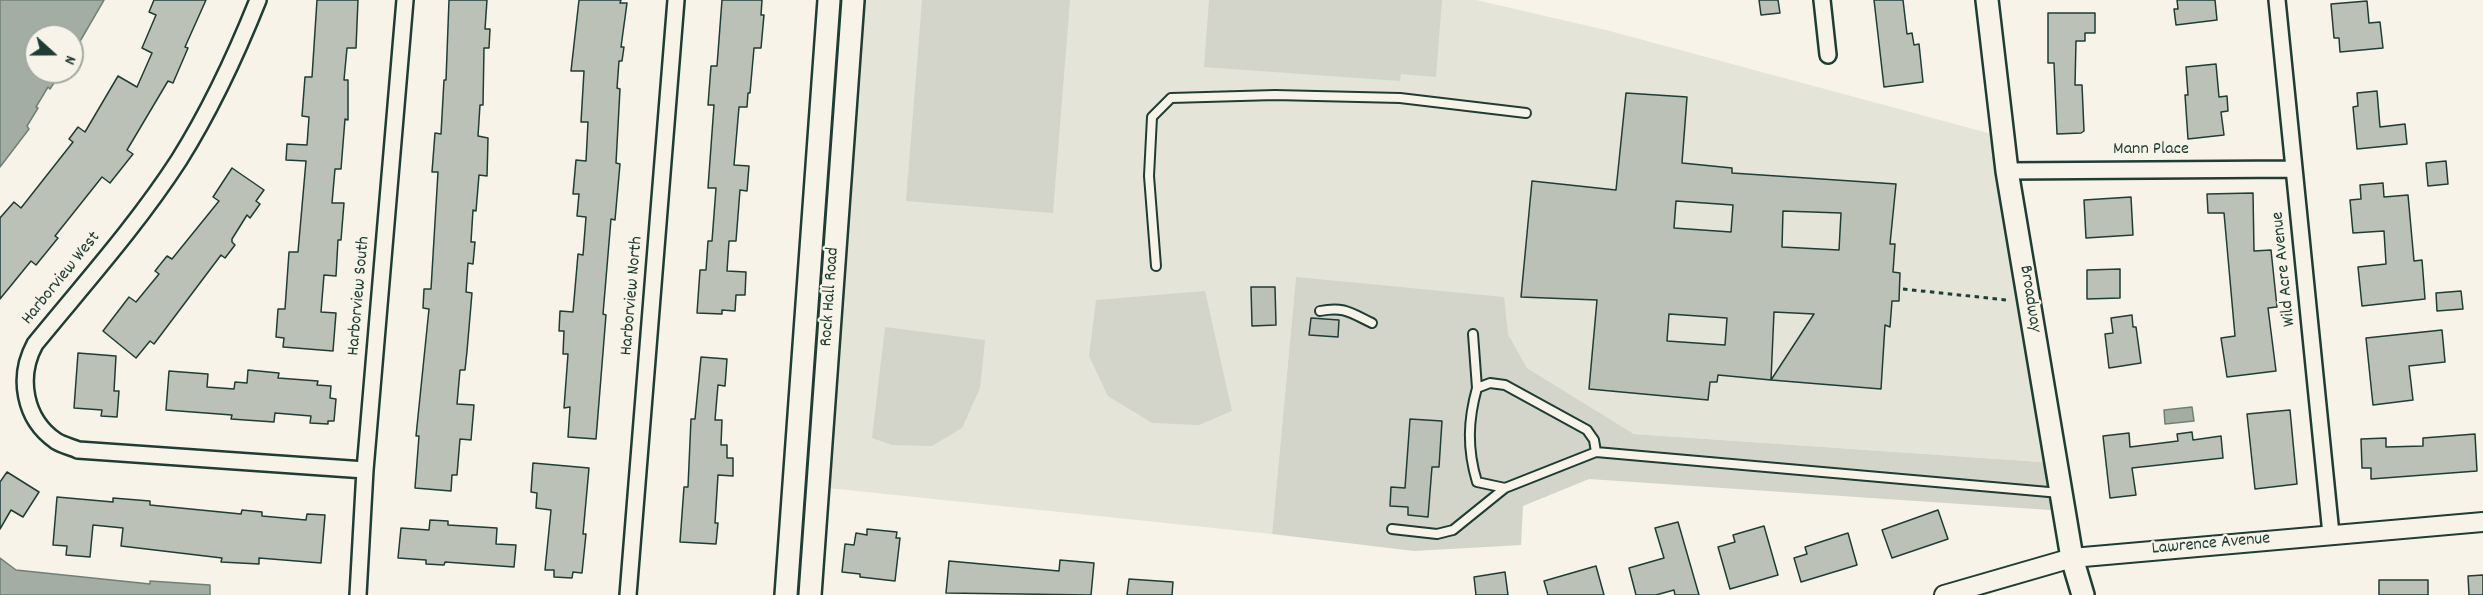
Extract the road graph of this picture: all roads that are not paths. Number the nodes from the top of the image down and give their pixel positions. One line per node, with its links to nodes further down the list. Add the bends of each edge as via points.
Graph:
1 (258, 0): 21 (street, Harborview West, via 211,106 178,160 143,210 35,344 24,379 28,405 40,427 57,442 78,450)
2 (405, 0): 21 (street, Harborview South)
3 (676, 0): 29 (street, Harborview North)
4 (829, 0): 13 (main road, Rock Hall Road)
5 (853, 0): 14 (main road, Rock Hall Road)
6 (1822, 0): 9 (street)
7 (1987, 0): 12 (main road, Broadway)
8 (2277, 0): 11 (street, Wild Acre Avenue)
9 (1828, 55)
10 (1526, 113): 15 (lane, via 1400,98 1171,98 1152,117 1149,176)
11 (2294, 169): 12 (street, Mann Place); 26 (street, Wild Acre Avenue)
12 (2007, 171): 23 (main road, Broadway)
13 (815, 189): 14 (main road); 30 (main road, Rock Hall Road)
14 (839, 190): 31 (main road, Rock Hall Road)
15 (1156, 266)
16 (1320, 310): 17 (lane, via 1346,310)
17 (1372, 323)
18 (1473, 334): 19 (lane)
19 (1477, 388): 20 (lane, via 1490,383 1505,385 1587,430); 22 (lane, via 1471,409 1470,459 1477,482)
20 (1596, 452): 22 (lane); 23 (lane)
21 (365, 470): 28 (street, Harborview South)
22 (1506, 488): 25 (lane, via 1453,530 1437,534)
23 (2061, 493): 27 (main road, Broadway)
24 (2483, 522): 26 (street, Lawrence Avenue)
25 (1392, 529)
26 (2331, 534): 27 (street, Lawrence Avenue)
27 (2072, 558): 32 (street, Lawrence Avenue); 33 (main road, Broadway)
28 (358, 595)
29 (628, 595)
30 (786, 595)
31 (810, 595)
32 (1944, 595)
33 (2083, 595)

